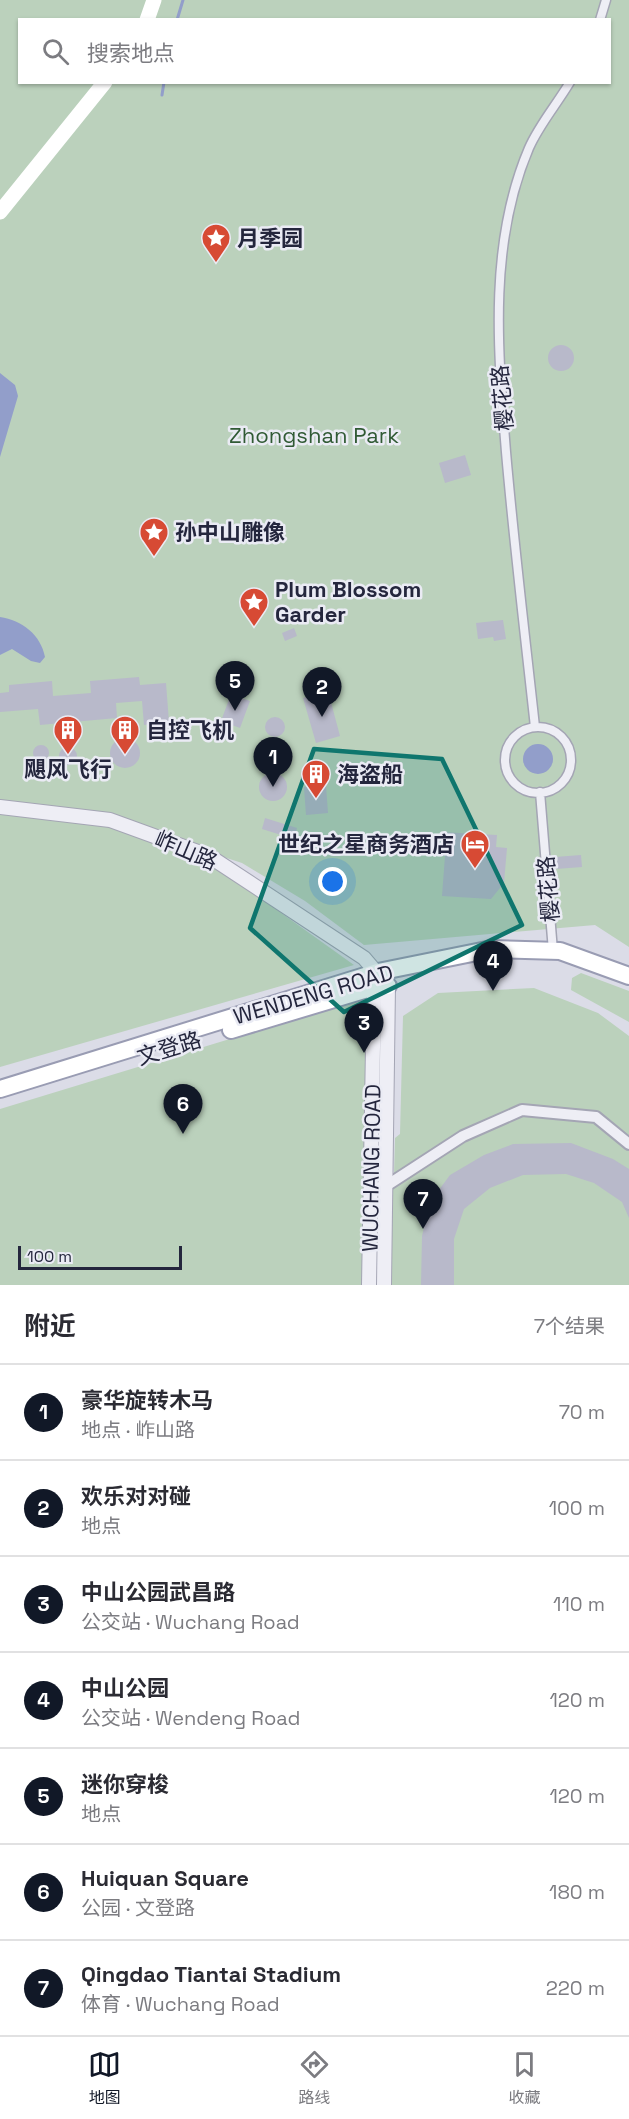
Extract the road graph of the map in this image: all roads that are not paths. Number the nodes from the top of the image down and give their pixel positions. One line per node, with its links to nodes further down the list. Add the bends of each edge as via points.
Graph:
1 (154, 0): 3 (main road)
2 (606, 0): 4 (street)
3 (148, 18)
4 (601, 18)
5 (103, 84): 7 (main road)
6 (569, 84): 8 (street, 樱花路, via 530,146 516,186 500,285 498,351)
7 (0, 212)
8 (535, 727): 9 (street, via 515,736 505,756 510,778 529,791); 9 (street, via 555,732 571,757 570,768 559,785)
9 (540, 792): 11 (street, 樱花路)
10 (0, 807): 13 (street, 岞山路, via 110,820 209,856 364,958)
11 (553, 951): 12 (main road, WENDENG ROAD); 13 (main road, WENDENG ROAD, via 492,949)
12 (629, 976)
13 (380, 982): 14 (main road, WENDENG ROAD); 15 (main road, 文登路); 17 (street, WUCHANG ROAD); 18 (street, WUCHANG ROAD)
14 (0, 1089)
15 (0, 1099)
16 (629, 1144): 17 (street, via 596,1117 522,1110 463,1136)
17 (386, 1186): 18 (street); 20 (street, WUCHANG ROAD)
18 (371, 1188): 19 (street, WUCHANG ROAD)
19 (369, 1285)
20 (384, 1285)

